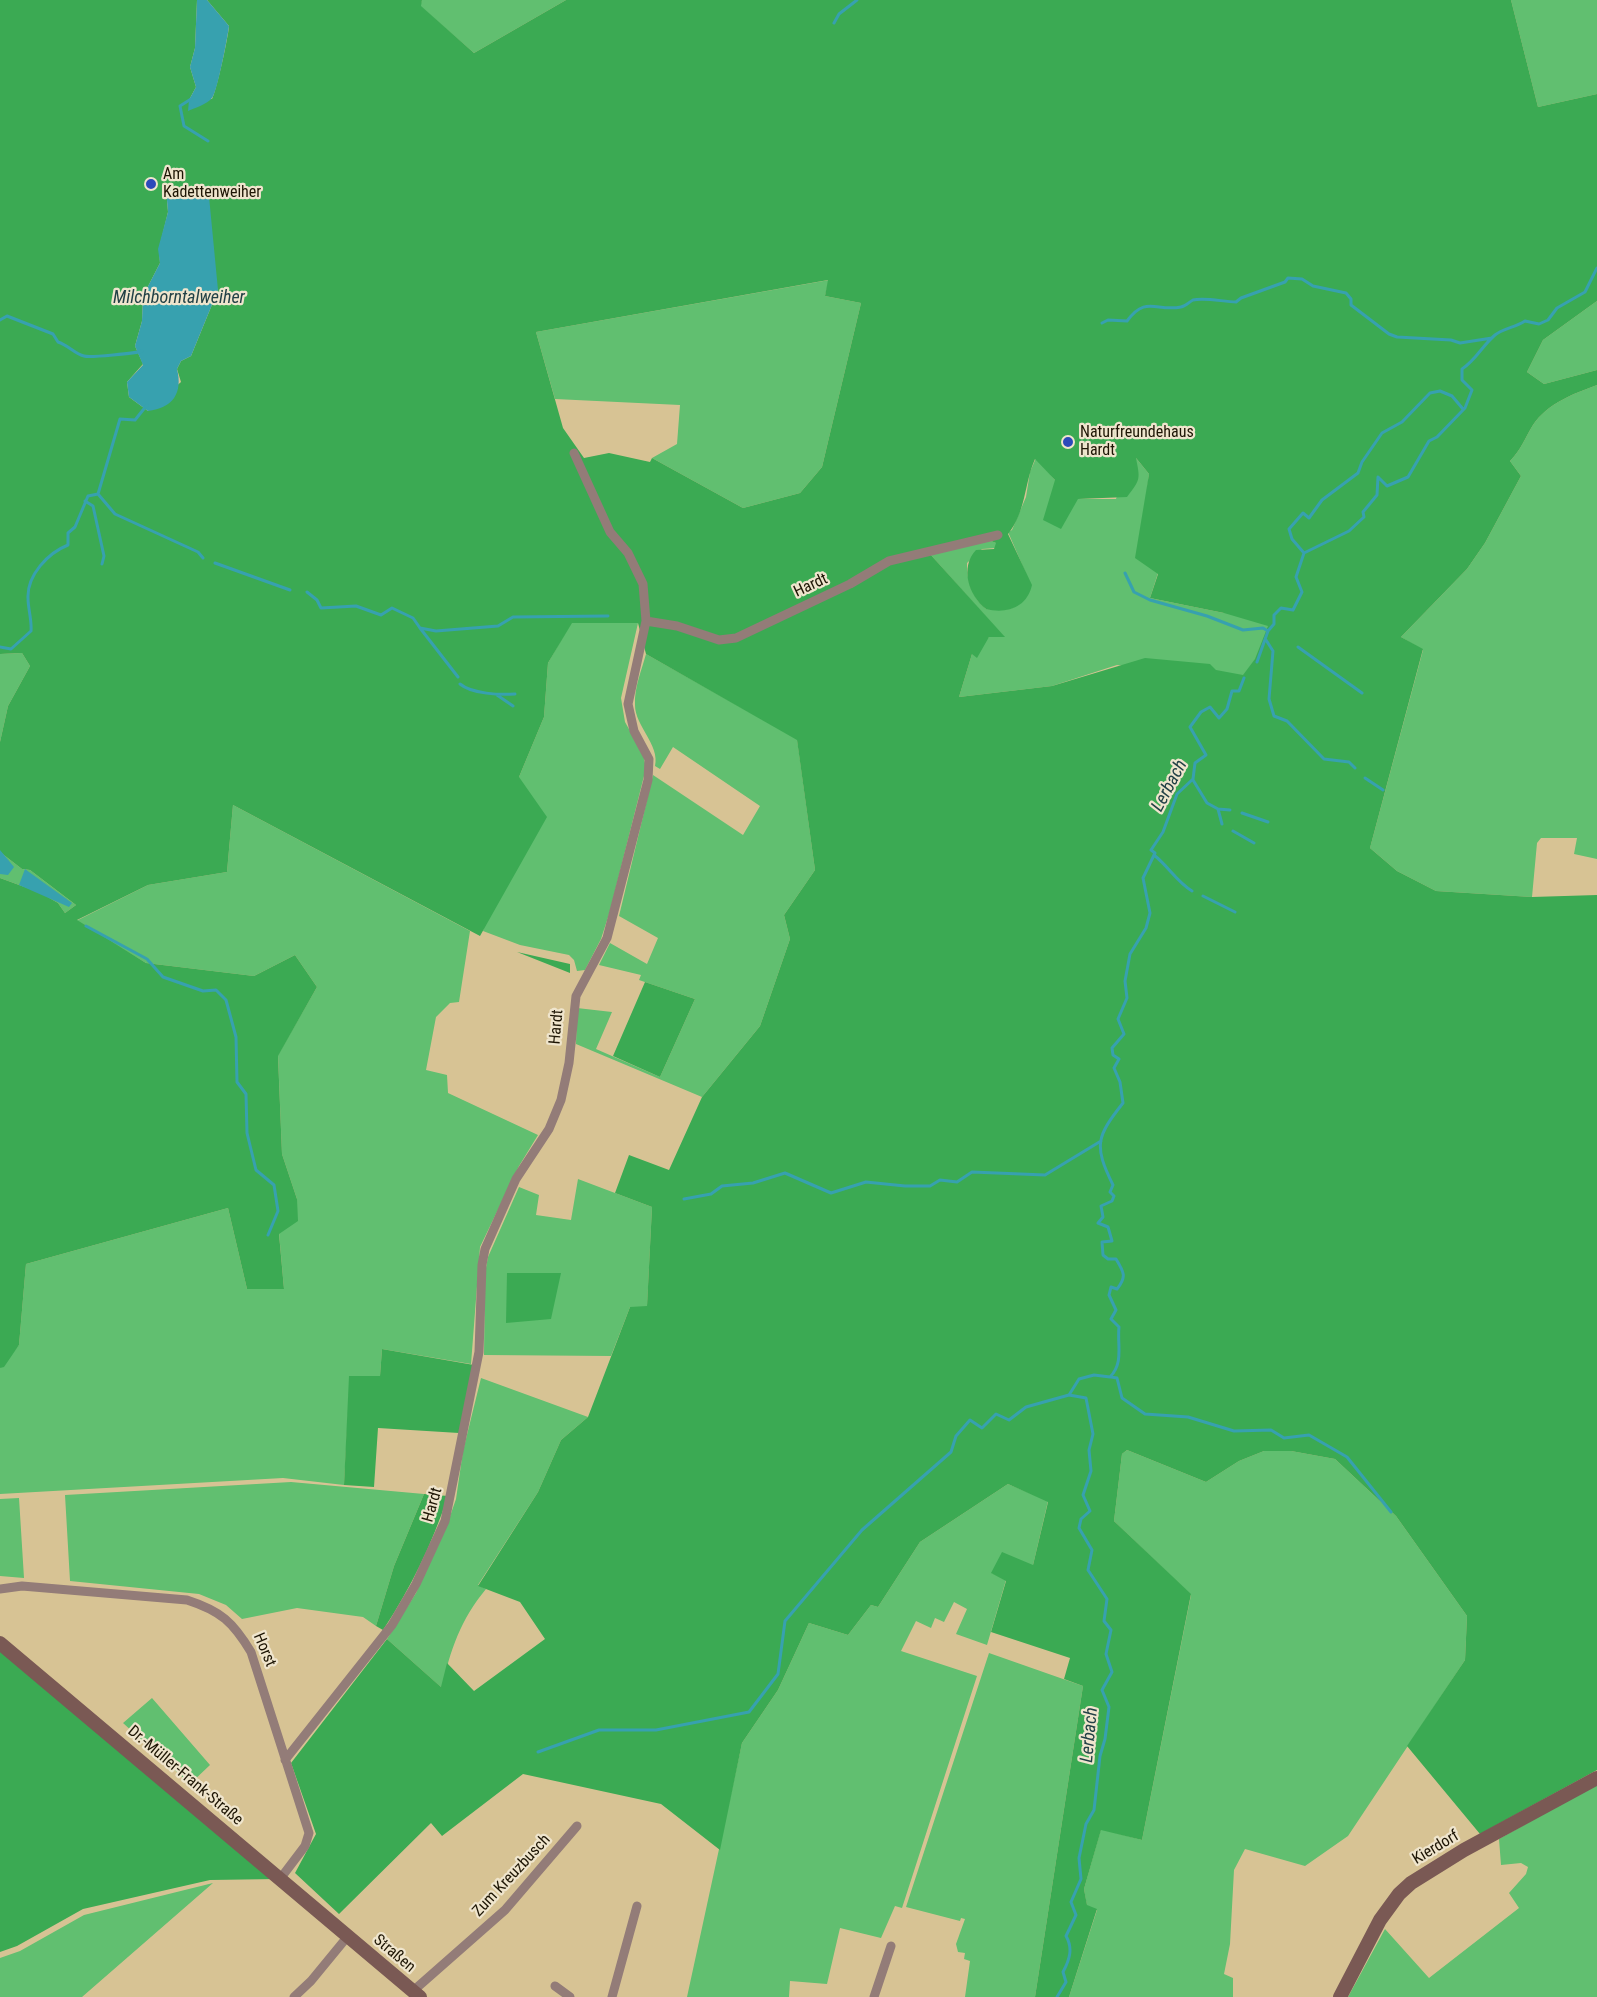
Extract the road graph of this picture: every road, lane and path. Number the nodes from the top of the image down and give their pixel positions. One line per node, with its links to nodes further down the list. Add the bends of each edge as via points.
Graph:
1 (574, 453): 3 (street, via 610,532 628,553 643,584)
2 (998, 535): 3 (street, Hardt, via 888,561 850,584 736,638 719,640)
3 (646, 621): 6 (street, Hardt, via 628,704 634,731 649,759 648,780 608,938 576,996 561,1100 549,1129 516,1179 486,1249 479,1352 446,1521 392,1626)
4 (0, 1589): 6 (street, Horst, via 22,1586 187,1600 210,1607 239,1632 251,1652)
5 (0, 1643): 9 (main road, Dr.-Müller-Frank-Straße)
6 (285, 1760): 9 (street, Horst, via 309,1833 305,1846)
7 (1597, 1778): 19 (main road, Kierdorf, via 1411,1883 1380,1920)
8 (577, 1826): 14 (street, Zum Kreuzbusch, via 505,1910)
9 (280, 1879): 11 (main road, Dr.-Müller-Frank-Straße)
10 (637, 1905): 17 (street)
11 (348, 1936): 14 (main road, Straßen); 15 (street)
12 (891, 1946): 18 (street)
13 (555, 1986): 16 (street)
14 (417, 1994)
15 (294, 1997)
16 (570, 1997)
17 (612, 1997)
18 (874, 1997)
19 (1341, 1997)

